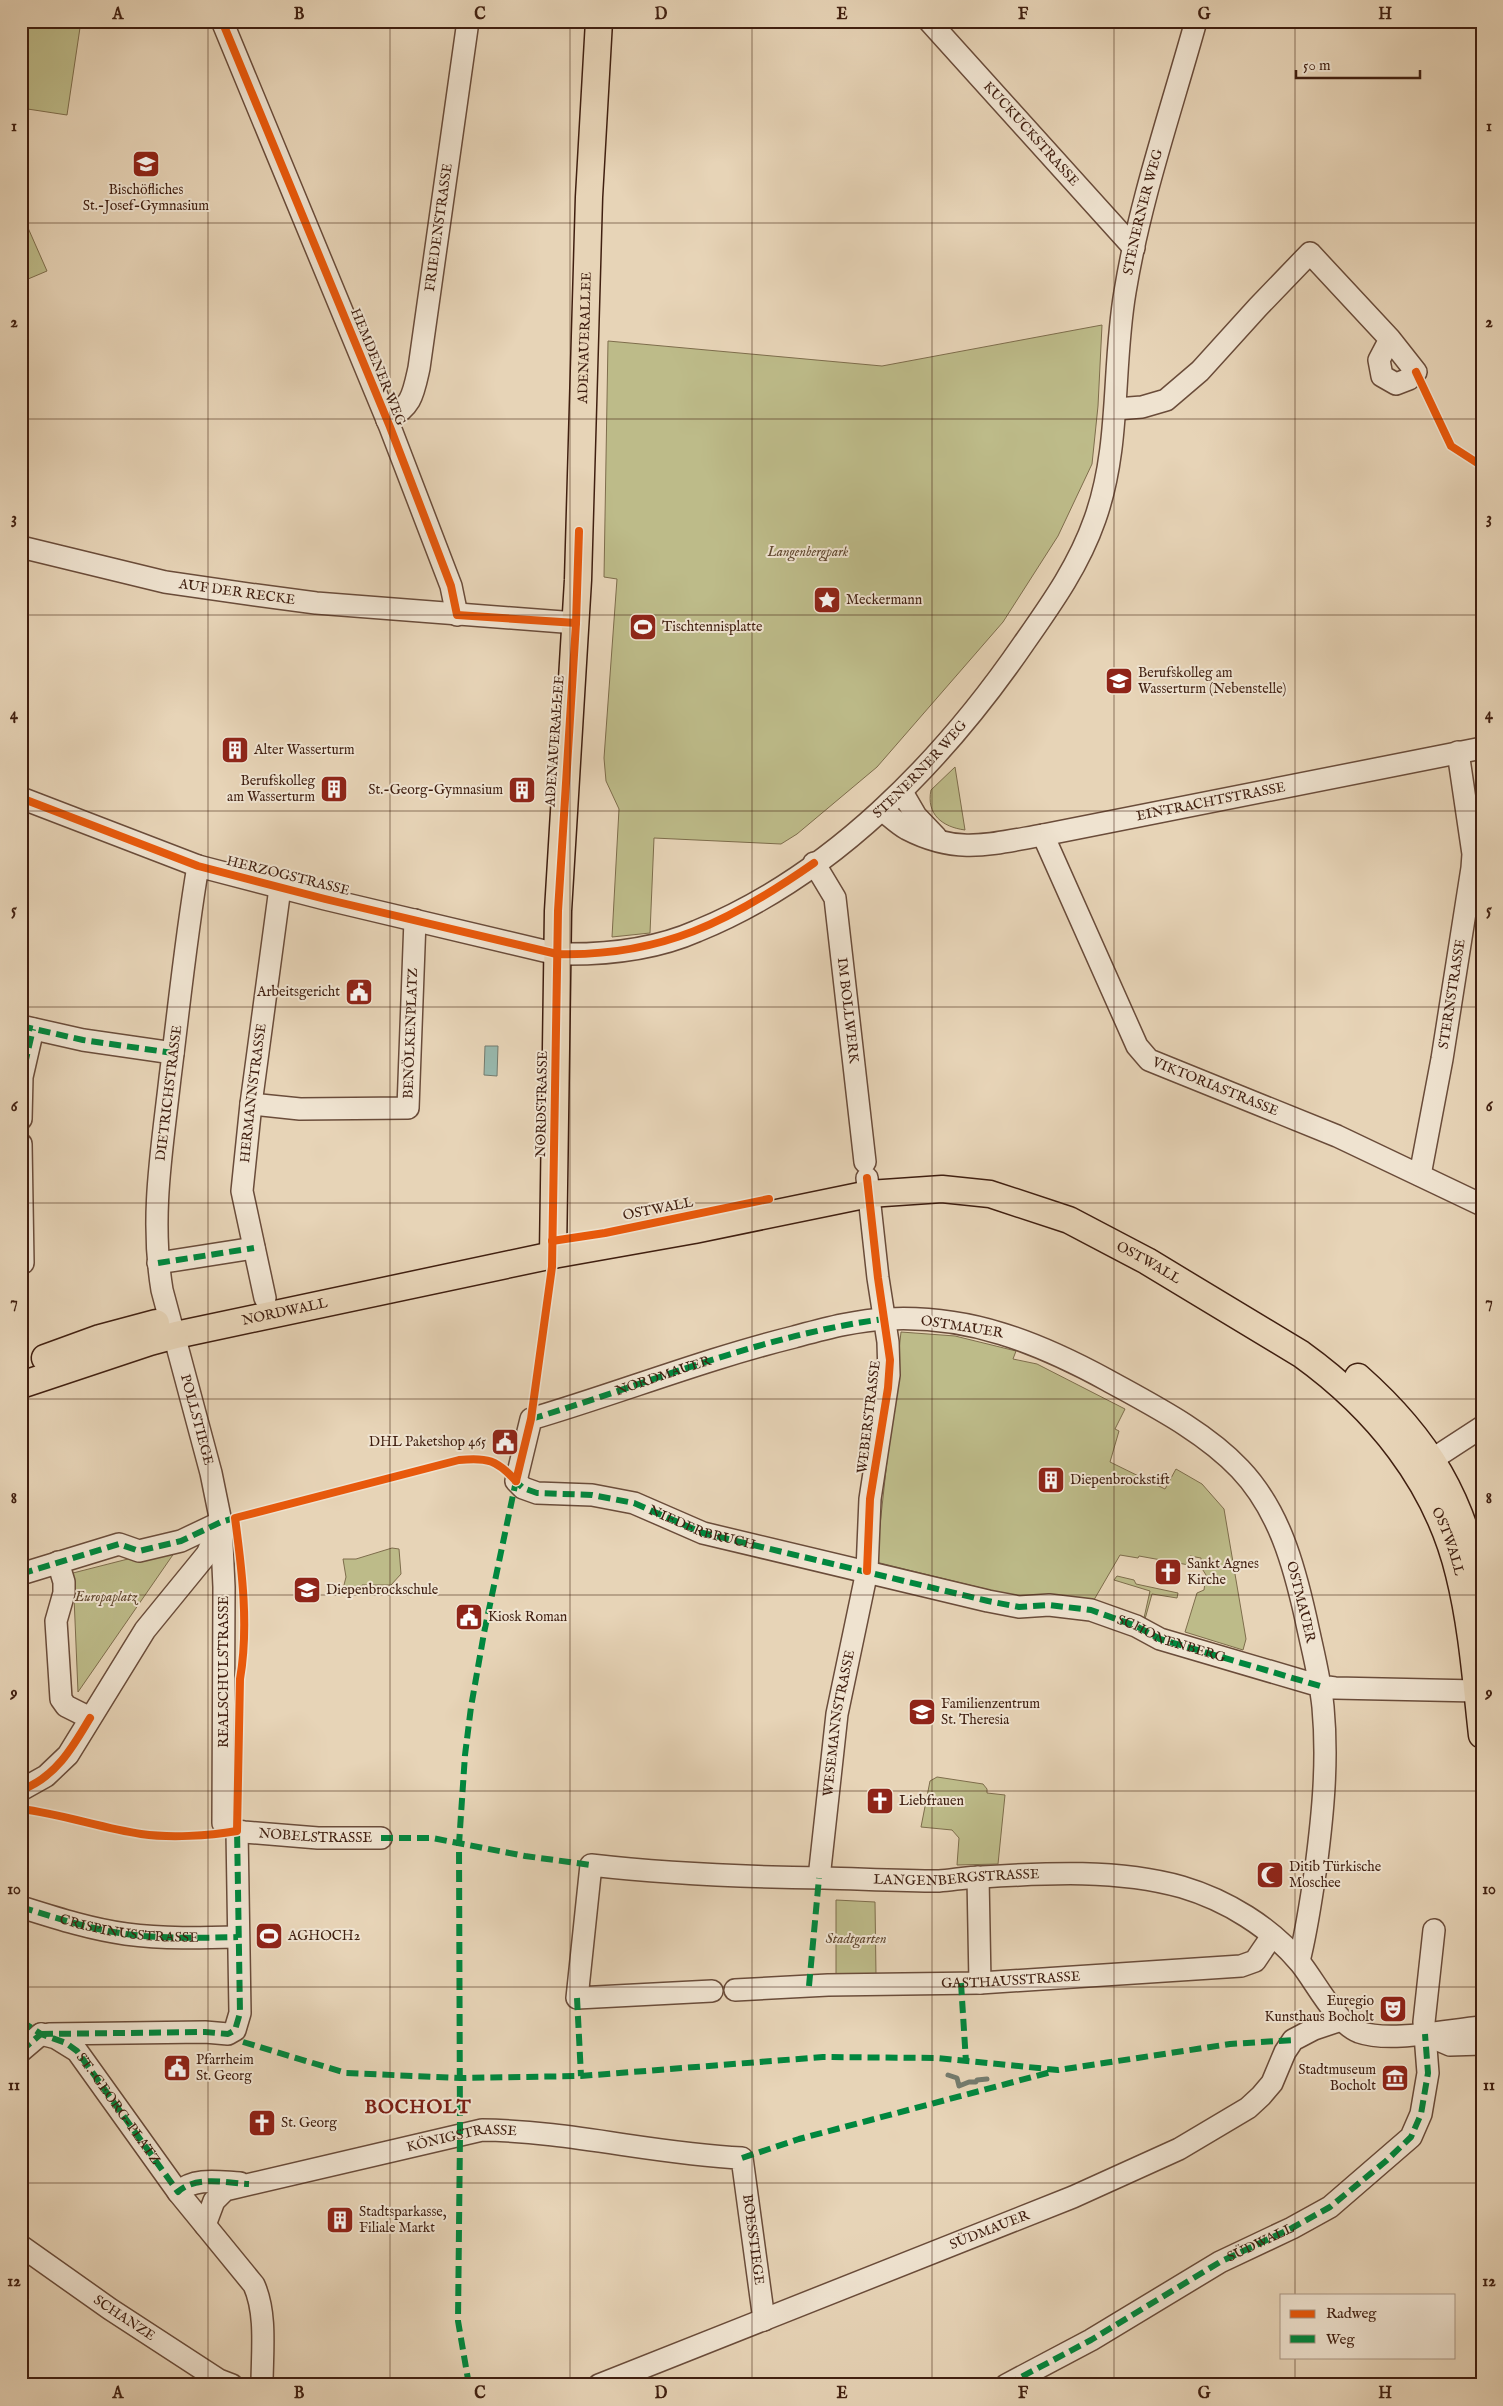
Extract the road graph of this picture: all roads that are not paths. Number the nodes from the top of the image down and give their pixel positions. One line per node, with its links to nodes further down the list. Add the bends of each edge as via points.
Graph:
1 (222, 21): 9 (street, HEMDENER WEG)
2 (468, 21): 9 (street, FRIEDENSTRASSE, via 419,368 410,402 403,411)
3 (599, 21): 12 (main road, ADENAUERALLEE, via 588,216)
4 (929, 21): 6 (street, KUCKUCKSTRASSE)
5 (1196, 21): 6 (street, STENERNER WEG)
6 (1134, 248): 8 (street, STENERNER WEG, via 1119,339)
7 (1390, 339): 8 (street, via 1310,254 1200,371 1166,400 1142,407)
8 (1116, 409): 15 (street, STENERNER WEG, via 1114,442 1103,495 1086,545 1061,591 983,701)
9 (387, 420): 11 (street, HEMDENER WEG, via 451,586)
10 (21, 547): 11 (street, AUF DER RECKE, via 165,582 316,603)
11 (457, 615): 12 (street)
12 (576, 623): 24 (main road, ADENAUERALLEE, via 562,812)
13 (1482, 748): 14 (street, EINTRACHTSTRASSE)
14 (1458, 752): 18 (street, EINTRACHTSTRASSE); 30 (street, STERNSTRASSE, via 1473,854 1472,868)
15 (902, 792): 17 (street, STENERNER WEG); 19 (street, via 916,816)
16 (21, 798): 21 (street, HERZOGSTRASSE)
17 (882, 810): 19 (street, EINTRACHTSTRASSE, via 906,828); 20 (street, STENERNER WEG)
18 (1044, 835): 19 (street, EINTRACHTSTRASSE, via 974,846); 30 (street, VIKTORIASTRASSE, via 1137,1046 1149,1060 1338,1136)
19 (939, 841)
20 (814, 864): 24 (street, STENERNER WEG, via 740,911 695,932 634,950); 31 (street, IM BOLLWERK, via 835,898)
21 (198, 866): 22 (street, HERZOGSTRASSE); 26 (street, DIETRICHSTRASSE)
22 (280, 888): 23 (street, HERZOGSTRASSE); 27 (street, HERMANNSTRASSE)
23 (416, 920): 24 (street, HERZOGSTRASSE); 27 (street, BENÖLKENPLATZ, via 408,1108 300,1109)
24 (557, 954): 34 (main road, NORDSTRASSE)
25 (27, 1027): 26 (street, via 83,1040); 28 (street)
26 (173, 1053): 36 (street, DIETRICHSTRASSE, via 157,1192)
27 (251, 1104): 33 (street, HERMANNSTRASSE, via 242,1190)
28 (21, 1119)
29 (21, 1144): 35 (street)
30 (1420, 1175): 32 (street, VIKTORIASTRASSE)
31 (867, 1178): 34 (main road, OSTWALL, via 694,1230); 38 (street, WEBERSTRASSE); 43 (main road, OSTWALL, via 921,1172 978,1175 1041,1191 1115,1224 1313,1342 1396,1412)
32 (1482, 1206)
33 (254, 1248): 36 (street); 37 (street, HERMANNSTRASSE)
34 (553, 1248): 37 (main road, NORDWALL); 39 (main road, NORDWALL)
35 (23, 1263)
36 (158, 1263): 39 (street, DIETRICHSTRASSE, via 162,1290)
37 (265, 1298): 39 (main road, NORDWALL)
38 (884, 1319): 44 (street, NORDMAUER, via 760,1345 531,1419 516,1481 523,1488); 47 (street, WEBERSTRASSE, via 889,1375 870,1499); 50 (street, OSTMAUER, via 939,1320 988,1328 1016,1337 1089,1370 1217,1448 1240,1469 1258,1492 1282,1535 1296,1574)
39 (174, 1327): 40 (main road, NORDWALL, via 100,1338); 41 (main road, NORDWALL, via 150,1342); 45 (street, POLLSTIEGE)
40 (21, 1368)
41 (21, 1385)
42 (1482, 1427): 43 (street)
43 (1423, 1465): 49 (main road, OSTWALL, via 1460,1516); 51 (main road, OSTWALL, via 1459,1572)
44 (537, 1492): 47 (street, NIEDERBRUCH, via 592,1495 634,1503 703,1533)
45 (221, 1522): 46 (street, via 181,1541 139,1551 119,1544); 52 (street, via 207,1554 145,1630); 55 (street, REALSCHULSTRASSE)
46 (58, 1562): 48 (street); 52 (street, via 64,1582 56,1621 61,1699 66,1706)
47 (867, 1571): 50 (street, SCHONENBERG, via 1019,1607 1049,1605 1091,1610 1160,1638); 58 (street, WESEMANNSTRASSE, via 837,1714)
48 (21, 1574)
49 (1482, 1600)
50 (1320, 1686): 51 (street, SCHONENBERG); 63 (street, OSTMAUER, via 1325,1738 1325,1795 1307,1930)
51 (1477, 1691): 53 (main road, OSTWALL)
52 (90, 1718): 54 (street, via 68,1756 46,1776)
53 (1482, 1735)
54 (21, 1790)
55 (230, 1827): 56 (street, NOBELSTRASSE, via 318,1838); 62 (street, REALSCHULSTRASSE)
56 (380, 1838)
57 (978, 1877): 58 (street, LANGENBERGSTRASSE, via 941,1881); 61 (street, LANGENBERGSTRASSE, via 1105,1875 1152,1880 1206,1895 1238,1911); 64 (street)
58 (818, 1878): 66 (street, LANGENBERGSTRASSE, via 721,1876 591,1865 578,1998)
59 (21, 1907): 62 (street, CRISPINUSSTRASSE, via 127,1934 178,1939)
60 (1434, 1930): 71 (street, SÜDWALL)
61 (1272, 1936): 63 (street, LANGENBERGSTRASSE); 64 (street, GASTHAUSSTRASSE, via 1255,1961 1240,1966)
62 (238, 1937): 67 (street, REALSCHULSTRASSE)
63 (1299, 1961): 68 (street, LANGENBERGSTRASSE)
64 (980, 1983): 65 (street, GASTHAUSSTRASSE)
65 (735, 1990)
66 (712, 1991)
67 (240, 2013): 70 (street, ST.-GEORG-PLATZ, via 235,2030 228,2034)
68 (1341, 2020): 71 (street, via 1356,2031 1375,2036); 79 (street, SÜDMAUER, via 1293,2040 1272,2083 1261,2096 1248,2108 1179,2149 1073,2198)
69 (1482, 2027): 71 (street)
70 (41, 2034): 73 (street); 76 (street, ST.-GEORG-PLATZ, via 56,2038 77,2051)
71 (1424, 2034): 72 (street, via 1450,2044); 83 (street, SÜDWALL, via 1428,2073 1421,2114 1411,2137 1379,2167 1330,2207 1220,2262 1092,2340)
72 (1482, 2044)
73 (21, 2051)
74 (742, 2158): 75 (street, KÖNIGSTRASSE, via 709,2157 523,2132 482,2130); 79 (street, BOESSTIEGE)
75 (249, 2184): 76 (street, via 194,2182); 77 (street, KÖNIGSTRASSE, via 225,2190 214,2201)
76 (178, 2192): 77 (street, ST.-GEORG-PLATZ)
77 (205, 2225): 81 (street, ST.-GEORG-PLATZ, via 259,2295)
78 (21, 2246): 80 (street, SCHANZE)
79 (764, 2320): 82 (street, SÜDMAUER)
80 (222, 2383)
81 (262, 2385)
82 (599, 2385)
83 (1006, 2385)

